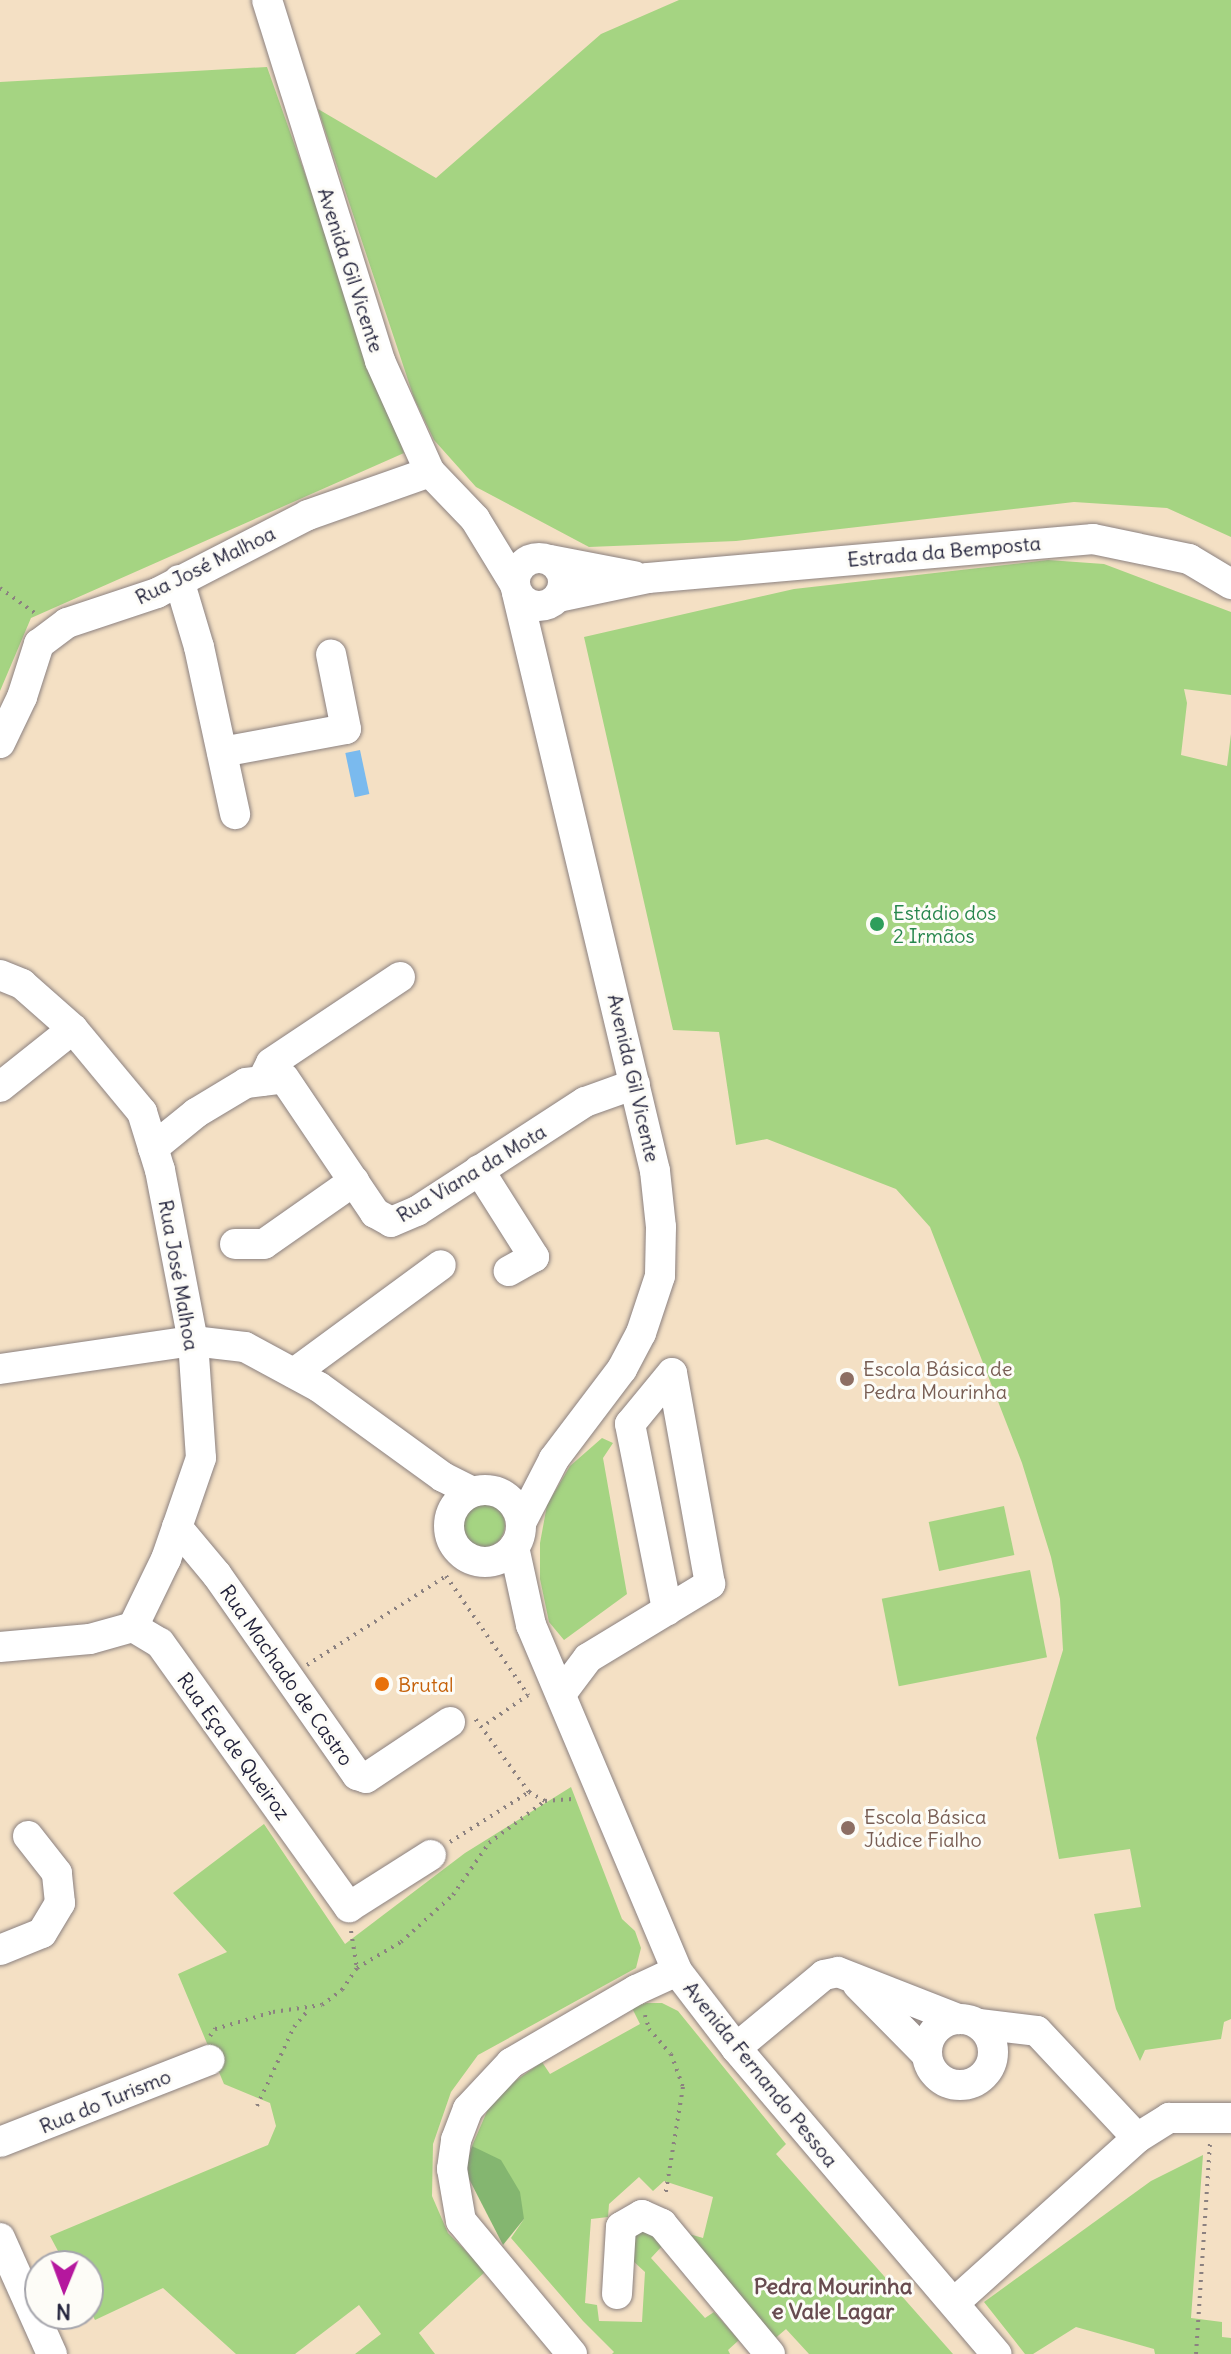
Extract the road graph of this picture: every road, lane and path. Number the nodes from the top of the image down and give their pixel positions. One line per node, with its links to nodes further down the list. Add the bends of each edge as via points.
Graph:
1 (267, 0): 2 (street, Avenida Gil Vicente, via 380,361)
2 (430, 472): 3 (street, Avenida Gil Vicente); 6 (street, Rua José Malhoa, via 308,515)
3 (475, 519): 4 (street); 9 (street, Avenida Gil Vicente)
4 (544, 558): 5 (street); 9 (street, via 518,568); 10 (street, via 563,576)
5 (648, 578): 7 (street, Estrada da Bemposta, via 1093,539 1189,559); 10 (street)
6 (179, 580): 11 (street, Rua José Malhoa); 15 (street)
7 (1231, 584)
8 (0, 588): 11 (path)
9 (515, 588): 10 (street, via 536,606); 13 (street, Avenida Gil Vicente)
10 (555, 600): 13 (street, via 542,631)
11 (58, 629): 14 (street, Rua José Malhoa, via 39,644)
12 (331, 654): 15 (street, via 346,729)
13 (539, 675): 21 (street, Avenida Gil Vicente)
14 (0, 743)
15 (222, 752): 16 (street)
16 (235, 814)
17 (0, 975): 19 (street, Rua José Malhoa, via 22,984)
18 (400, 977): 20 (street, via 271,1063)
19 (73, 1029): 22 (street); 23 (street, Rua José Malhoa, via 142,1112)
20 (262, 1081): 23 (street, via 246,1083 196,1113); 25 (street, Rua Viana da Mota, via 284,1078)
21 (635, 1084): 24 (street, Rua Viana da Mota, via 585,1102); 32 (street, Avenida Gil Vicente, via 658,1187 660,1276 641,1333)
22 (0, 1087)
23 (153, 1148): 29 (street, Rua José Malhoa)
24 (479, 1170): 25 (street, Rua Viana da Mota, via 391,1222 375,1213); 28 (street, via 534,1257)
25 (354, 1181): 26 (street, via 264,1244)
26 (235, 1244)
27 (441, 1265): 31 (street)
28 (509, 1271)
29 (193, 1341): 30 (street); 31 (street, via 245,1347); 38 (street, Rua José Malhoa, via 201,1458)
30 (0, 1369)
31 (294, 1373): 34 (street)
32 (590, 1411): 33 (street); 37 (street, Avenida Gil Vicente)
33 (630, 1424): 40 (street); 40 (street, via 672,1373 710,1584)
34 (406, 1451): 35 (street); 36 (street)
35 (472, 1492): 36 (street); 37 (street, via 496,1492)
36 (449, 1517): 39 (street, via 448,1529 458,1551)
37 (514, 1522): 39 (street, via 499,1559); 41 (street)
38 (177, 1527): 42 (street, Rua José Malhoa); 44 (street, Rua Machado de Castro)
39 (479, 1562): 41 (street, via 513,1596)
40 (667, 1610): 45 (street, via 588,1658)
41 (531, 1625): 45 (street, Avenida Fernando Pessoa)
42 (133, 1627): 43 (street, via 90,1639); 53 (street, Rua Eça de Queiroz, via 160,1643)
43 (0, 1647)
44 (288, 1677): 46 (street, Rua Machado de Castro, via 362,1778); 47 (path, via 446,1576 528,1695)
45 (561, 1694): 48 (street, Avenida Fernando Pessoa)
46 (450, 1722): 47 (path, via 468,1710)
47 (482, 1727): 49 (path)
48 (602, 1788): 50 (path, via 576,1799); 56 (street, Avenida Fernando Pessoa)
49 (529, 1792): 50 (path); 52 (path)
50 (545, 1801): 55 (path, via 489,1843 453,1895 401,1942)
51 (28, 1836): 54 (street, via 57,1873 60,1903 42,1933)
52 (431, 1855): 53 (street)
53 (349, 1907): 55 (path)
54 (0, 1950)
55 (357, 1968): 58 (path, via 342,1990)
56 (677, 1971): 62 (street, Avenida Fernando Pessoa); 75 (street, via 511,2063 468,2109 456,2140 452,2169 461,2221)
57 (851, 1978): 60 (street); 62 (street, via 838,1972 824,1975); 64 (street)
58 (311, 2008): 65 (path, via 273,2012 215,2029 207,2040); 66 (path, via 294,2027)
59 (644, 2011): 70 (path, via 649,2029 671,2054 683,2087)
60 (968, 2021): 61 (street); 63 (street, via 987,2032); 64 (street, via 938,2026)
61 (1019, 2028): 63 (street); 68 (street, via 1037,2031)
62 (736, 2048): 73 (street, Avenida Fernando Pessoa)
63 (993, 2052): 64 (street, via 977,2080 956,2085 936,2075)
64 (927, 2055)
65 (209, 2060): 69 (street, Rua do Turismo)
66 (257, 2106)
67 (1221, 2118): 68 (street, via 1169,2118); 78 (path)
68 (1137, 2138): 73 (street)
69 (0, 2142)
70 (658, 2223): 72 (street, via 642,2215 621,2227); 76 (street)
71 (0, 2238): 74 (street)
72 (617, 2294)
73 (954, 2303): 77 (street, Avenida Fernando Pessoa)
74 (52, 2354)
75 (572, 2354)
76 (770, 2354)
77 (996, 2354)
78 (1196, 2354)

